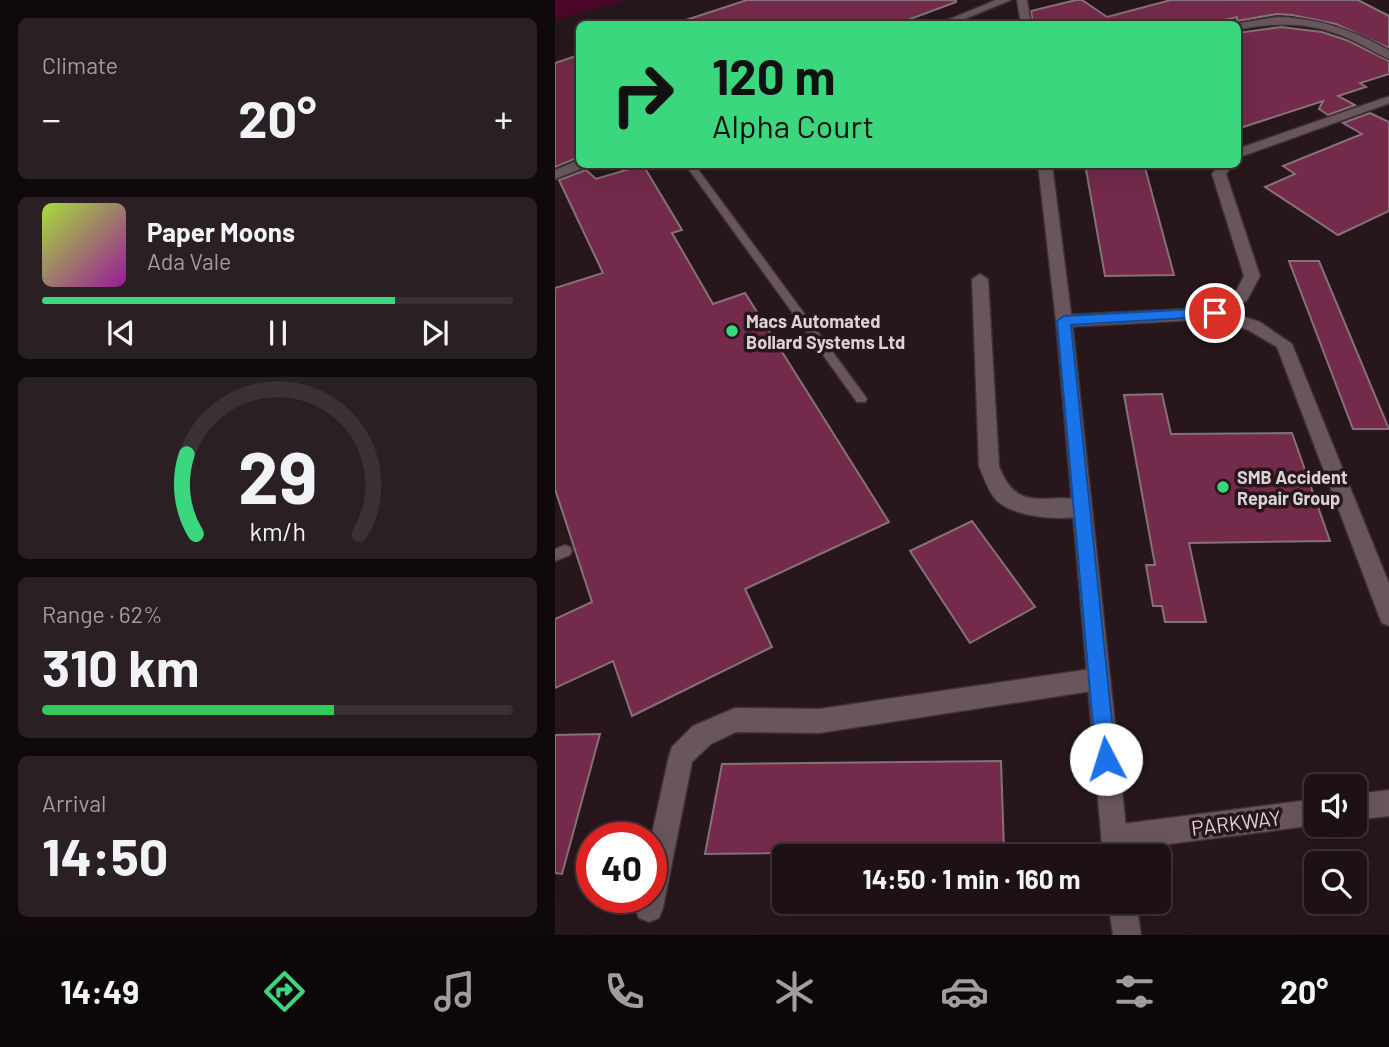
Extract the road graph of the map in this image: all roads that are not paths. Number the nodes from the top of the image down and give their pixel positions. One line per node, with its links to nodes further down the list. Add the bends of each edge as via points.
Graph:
1 (1006, 0): 3 (street)
2 (1022, 0): 4 (street)
3 (951, 21)
4 (1026, 21)
5 (1241, 26): 6 (street, via 1293,19 1333,27)
6 (1389, 56)
7 (1389, 99): 8 (street)
8 (1241, 153)
9 (576, 166): 13 (street)
10 (692, 168): 17 (lane)
11 (1045, 168): 16 (street)
12 (1224, 168): 15 (street, via 1219,174 1252,276 1241,296)
13 (555, 175)
14 (980, 279): 18 (street, via 989,466 994,485 1010,501 1033,508)
15 (1215, 313): 16 (street); 19 (street, via 1254,326 1284,344)
16 (1064, 321): 18 (street)
17 (861, 399)
18 (1082, 509): 20 (street)
19 (1389, 616)
20 (1098, 679): 24 (street, via 819,720 735,720 702,735 681,756); 25 (street)
21 (1389, 803): 22 (street)
22 (1367, 806)
23 (1304, 814): 26 (street, PARKWAY)
24 (667, 822)
25 (1115, 844)
26 (1132, 844)
27 (1124, 914): 28 (street)
28 (1127, 935)

